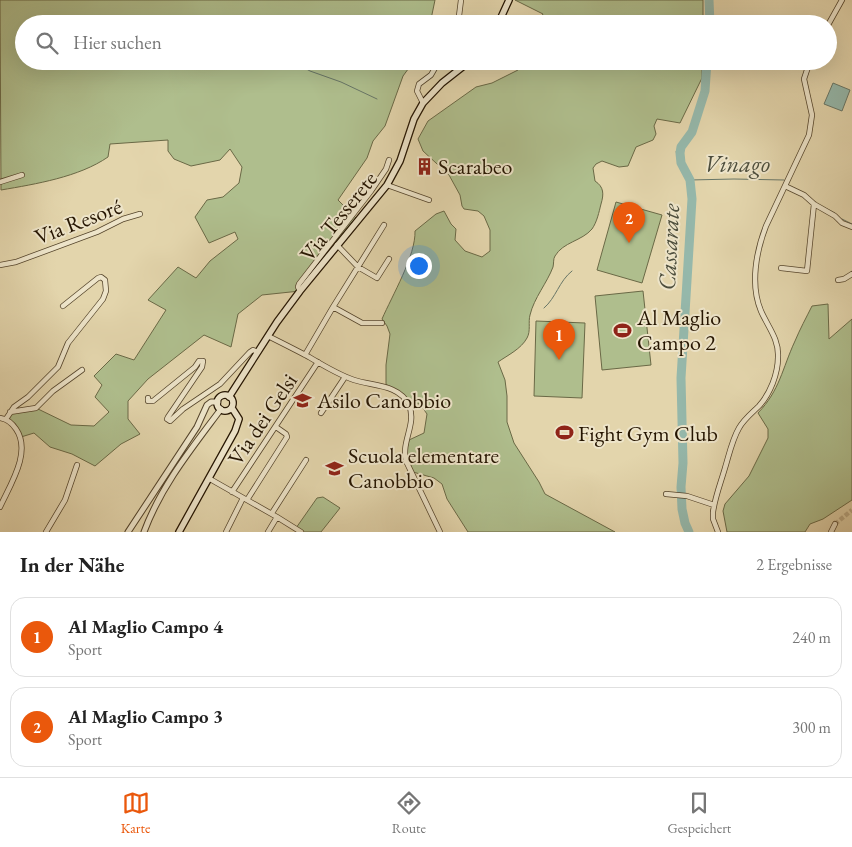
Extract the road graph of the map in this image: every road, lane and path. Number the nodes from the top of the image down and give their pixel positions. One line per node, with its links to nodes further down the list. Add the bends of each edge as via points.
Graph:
1 (461, 0): 4 (street)
2 (509, 0): 5 (main road)
3 (842, 0): 6 (street)
4 (459, 15)
5 (502, 15)
6 (834, 15)
7 (434, 70): 10 (street, via 418,86)
8 (459, 70): 10 (main road, Via Tesserete)
9 (806, 70): 15 (street, via 804,79 812,115 811,126)
10 (423, 103): 14 (main road, Via Tesserete, via 400,161)
11 (389, 160): 28 (street, via 371,191 299,284)
12 (22, 175): 13 (street)
13 (0, 182)
14 (387, 184): 16 (street); 21 (main road, Via Tesserete)
15 (786, 184): 17 (street); 54 (street, via 763,234 755,281 758,304 776,341 776,370 765,398 738,430)
16 (429, 200)
17 (814, 204): 20 (street); 25 (street, via 807,271)
18 (140, 214): 23 (street, Via Resoré, via 16,262)
19 (384, 225): 24 (street)
20 (852, 227)
21 (337, 245): 24 (street); 28 (main road, Via Tesserete)
22 (389, 259): 24 (street, via 377,278)
23 (0, 265)
24 (358, 267): 30 (street)
25 (781, 268)
26 (852, 274): 27 (street)
27 (838, 280)
28 (300, 291): 32 (main road, Via Tesserete)
29 (63, 306): 43 (street, via 98,278 106,280 103,299 68,343 58,368)
30 (333, 307): 31 (street, via 362,323); 34 (street)
31 (382, 323)
32 (268, 336): 33 (main road, Via Tesserete); 34 (street)
33 (258, 352): 38 (main road, Via Tesserete); 39 (street, via 251,351 220,384 170,421 168,417 203,361 153,401 148,401)
34 (305, 355): 35 (street)
35 (318, 362): 37 (street); 47 (street, Via dei Gelsi)
36 (82, 370): 43 (street, via 36,408)
37 (345, 377): 44 (street); 66 (street, via 390,388 408,403 412,413 405,457)
38 (229, 397): 40 (main road, via 222,396); 41 (main road, via 233,400)
39 (148, 398)
40 (218, 402): 42 (main road); 61 (street, via 207,405 197,427)
41 (232, 408): 42 (main road); 50 (main road, via 238,415 238,423)
42 (220, 409): 62 (street, via 169,481)
43 (10, 412): 46 (street)
44 (321, 413)
45 (0, 418): 46 (street)
46 (6, 419): 55 (street, via 21,437 22,447 18,466)
47 (276, 427): 51 (street, Via dei Gelsi); 53 (street, via 287,437)
48 (306, 460): 56 (street)
49 (77, 465): 60 (street, via 65,500)
50 (210, 479): 51 (street); 63 (main road)
51 (232, 492): 53 (street)
52 (666, 494): 54 (street, via 687,496)
53 (245, 499): 56 (street); 64 (street)
54 (714, 505): 67 (street, via 713,519)
55 (0, 507)
56 (272, 513): 57 (street)
57 (278, 517): 59 (street); 65 (street)
58 (834, 524): 68 (street)
59 (298, 531)
60 (46, 532)
61 (128, 532)
62 (144, 532)
63 (179, 532)
64 (226, 532)
65 (268, 532)
66 (440, 532)
67 (718, 532)
68 (831, 532)

